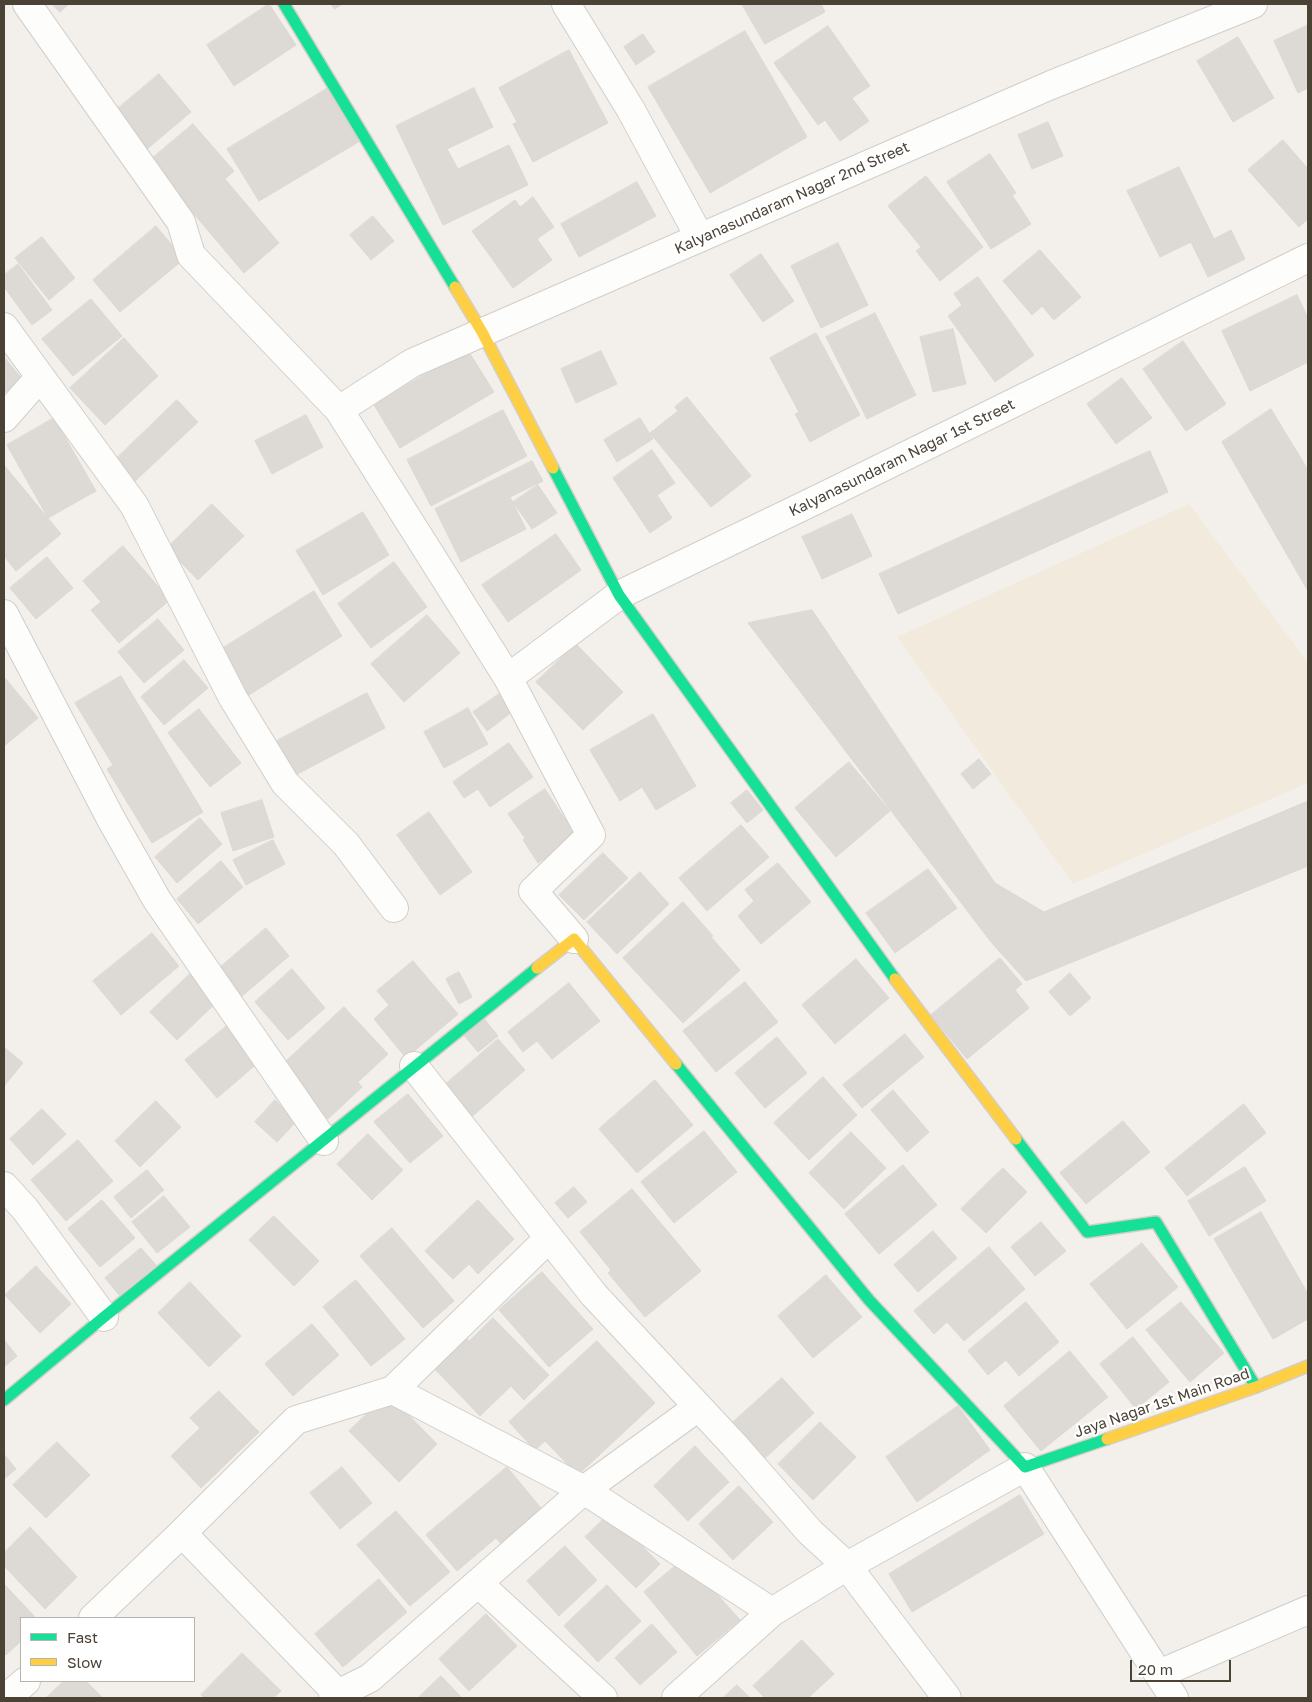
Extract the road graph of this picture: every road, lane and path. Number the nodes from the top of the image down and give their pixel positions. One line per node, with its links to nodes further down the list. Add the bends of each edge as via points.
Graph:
1 (27, 4): 10 (street, via 181,222 191,255)
2 (284, 4): 8 (street)
3 (566, 4): 5 (street, via 631,110)
4 (1253, 4): 5 (street, Kalyanasundaram Nagar 2nd Street, via 1051,85)
5 (700, 238): 8 (street, Kalyanasundaram Nagar 2nd Street)
6 (1308, 258): 12 (street, Kalyanasundaram Nagar 1st Street)
7 (4, 327): 9 (street)
8 (482, 332): 10 (street, Kalyanasundaram Nagar 2nd Street, via 412,363); 12 (street)
9 (40, 377): 11 (street); 15 (street, via 134,505 233,698 285,783 346,844)
10 (339, 410): 14 (street)
11 (4, 418)
12 (619, 595): 14 (street, Kalyanasundaram Nagar 1st Street); 23 (street, via 921,1015 1087,1232 1156,1222)
13 (4, 614): 18 (street, via 111,820 158,900)
14 (508, 678): 16 (street, via 591,835 533,891)
15 (394, 908)
16 (574, 939): 17 (street); 27 (street, via 869,1300)
17 (414, 1066): 18 (street); 20 (street)
18 (324, 1141): 21 (street)
19 (4, 1186): 21 (street, via 25,1209)
20 (549, 1238): 24 (street); 26 (street, via 594,1295)
21 (104, 1317): 25 (street)
22 (1308, 1366): 23 (street, Jaya Nagar 1st Main Road)
23 (1256, 1387): 27 (street, Jaya Nagar 1st Main Road)
24 (393, 1390): 28 (street); 29 (street, via 296,1420)
25 (4, 1400)
26 (698, 1407): 28 (street); 30 (street, via 810,1532)
27 (1025, 1467): 30 (street); 35 (street)
28 (584, 1490): 31 (street); 33 (street)
29 (182, 1533): 34 (street); 37 (street)
30 (847, 1566): 33 (street); 41 (street)
31 (478, 1583): 37 (street, via 370,1678); 39 (street)
32 (1308, 1610): 35 (street)
33 (772, 1612): 40 (street)
34 (94, 1617)
35 (1159, 1674): 42 (street)
36 (25, 1682): 38 (street)
37 (336, 1696)
38 (6, 1698)
39 (603, 1698)
40 (676, 1698)
41 (947, 1698)
42 (1174, 1698)

